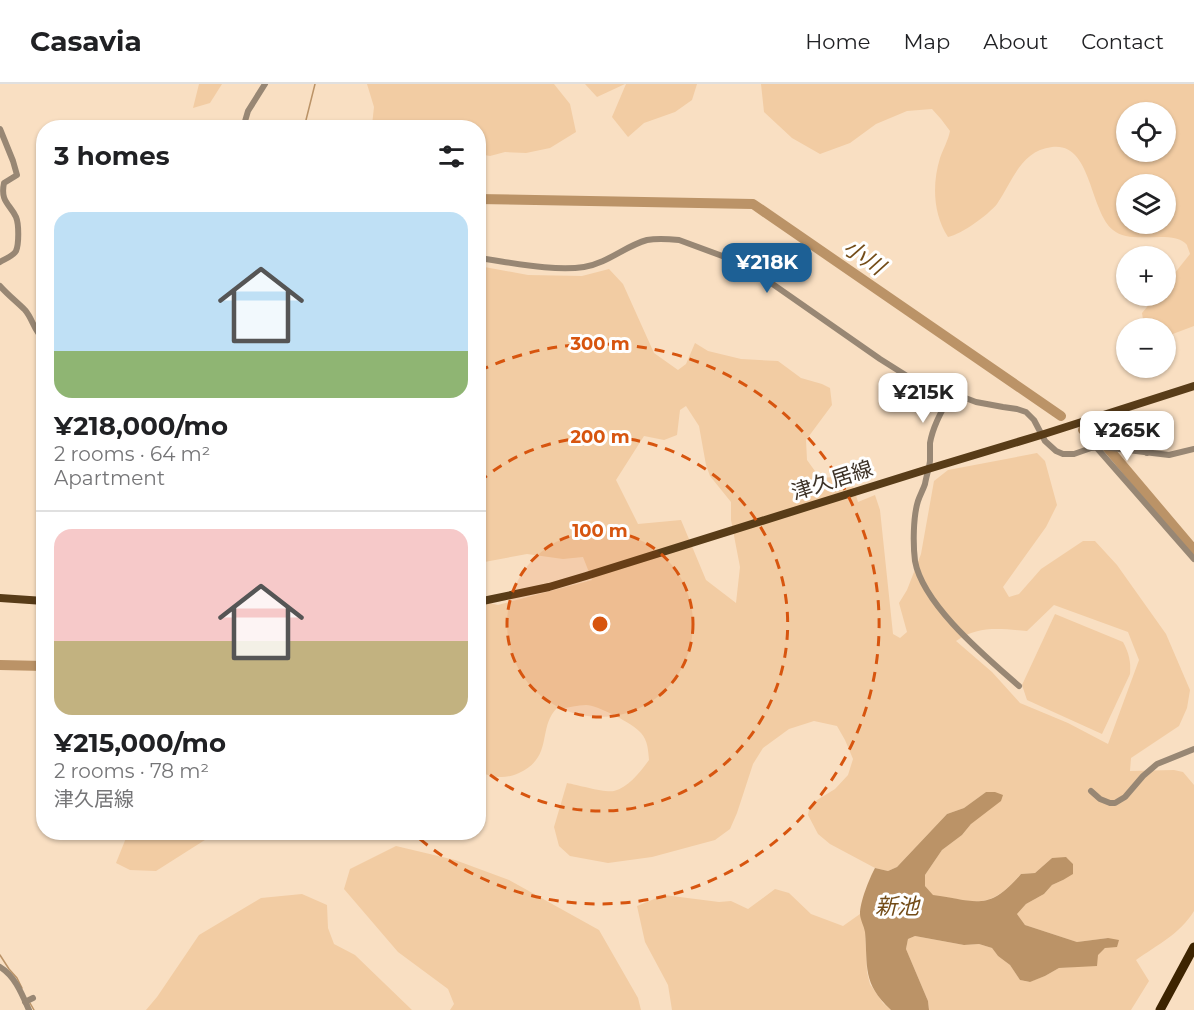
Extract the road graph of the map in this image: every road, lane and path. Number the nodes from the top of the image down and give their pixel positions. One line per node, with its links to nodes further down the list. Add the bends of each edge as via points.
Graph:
1 (265, 84): 2 (street)
2 (245, 120)
3 (0, 129): 5 (street, via 17,175 4,183 2,192 16,217 19,238 16,250)
4 (486, 259): 9 (street, via 582,267 650,240 679,240 744,264 907,376)
5 (0, 261)
6 (0, 286): 7 (street, via 25,310)
7 (36, 330)
8 (1194, 386): 10 (main road, 津久居線)
9 (952, 392): 11 (street, via 976,402 1026,412); 15 (street, via 936,421)
10 (1121, 409): 11 (main road, 津久居線); 14 (street)
11 (1041, 435): 12 (street, via 1063,454); 15 (main road, 津久居線)
12 (1103, 448): 14 (street); 16 (street)
13 (1194, 449): 14 (street)
14 (1147, 453)
15 (928, 469): 19 (main road, 津久居線, via 558,584); 20 (street, via 917,502 914,530 915,558 923,585 979,651)
16 (1194, 559)
17 (0, 598): 18 (main road)
18 (36, 600)
19 (486, 600)
20 (1019, 686)
21 (1194, 749): 22 (street, via 1157,764 1115,803 1100,799)
22 (1091, 791)
23 (1194, 938): 26 (highway)
24 (1194, 947): 26 (highway)
25 (0, 967): 28 (street, via 15,981)
26 (1168, 996): 30 (highway)
27 (33, 998): 28 (street)
28 (25, 1002): 29 (street)
29 (28, 1010)
30 (1161, 1010)

